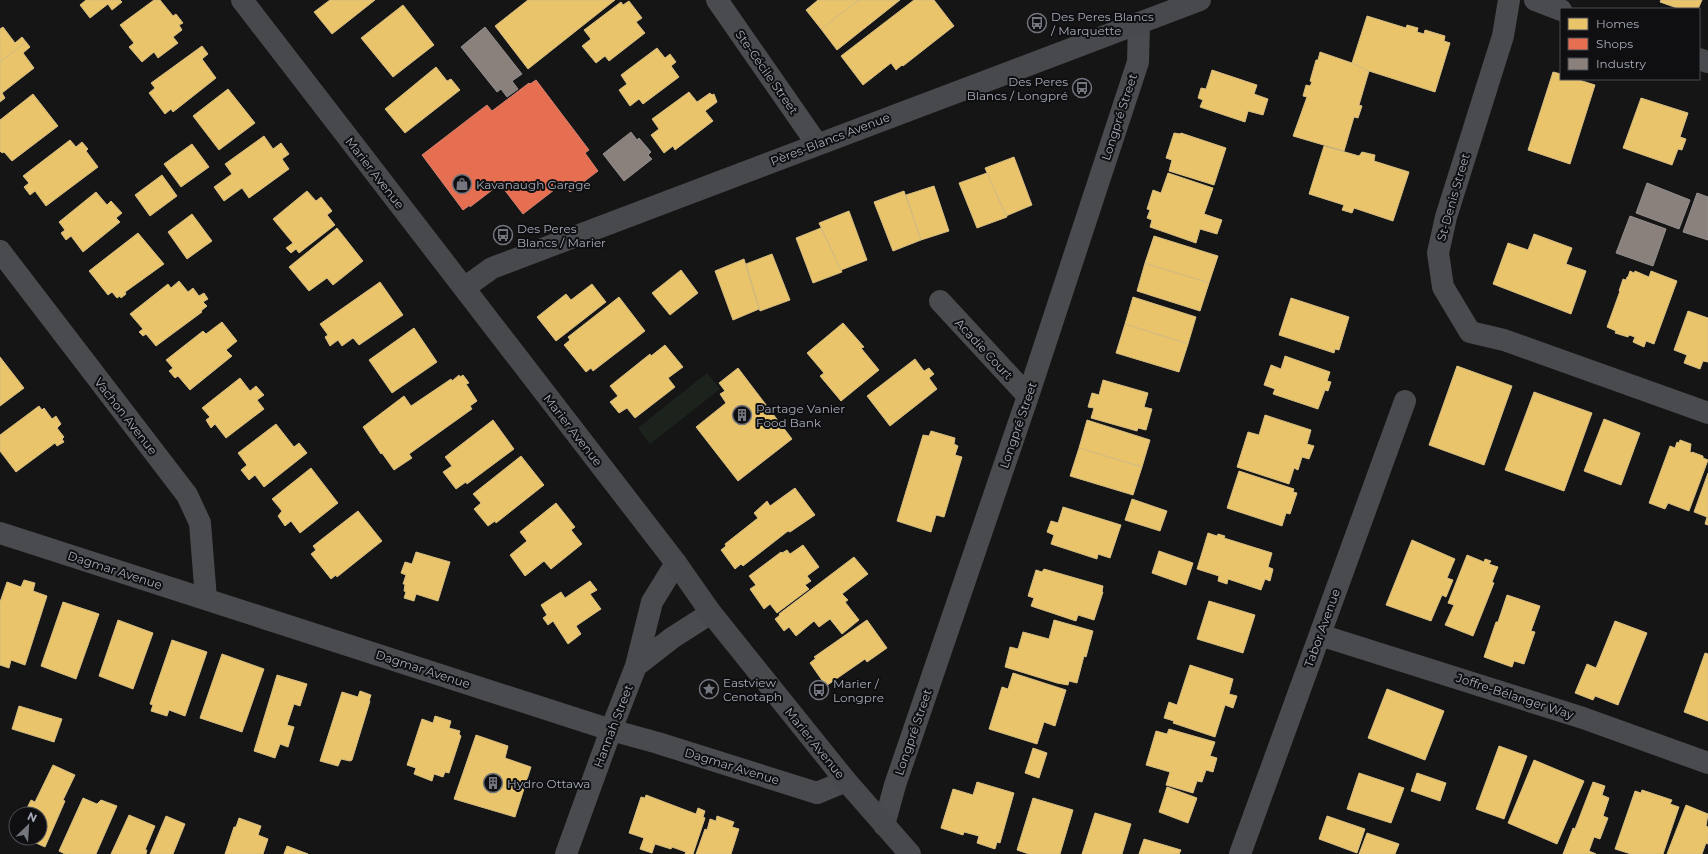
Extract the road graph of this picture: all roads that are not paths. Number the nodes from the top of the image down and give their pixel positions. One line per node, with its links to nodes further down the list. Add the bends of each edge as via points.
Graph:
1 (242, 0): 10 (street, Marier Avenue)
2 (717, 0): 8 (street, Ste-Cécile Street)
3 (1509, 0): 14 (street, St-Denis Street, via 1503,36 1446,216 1438,253 1443,287 1470,332 1504,340)
4 (1535, 0): 6 (street)
5 (1187, 2): 7 (street, Pères-Blancs Avenue)
6 (1560, 10)
7 (1139, 23): 8 (street, Pères-Blancs Avenue); 12 (street, Longpré Street, via 1138,62)
8 (817, 144): 10 (street, Pères-Blancs Avenue, via 492,268)
9 (0, 252): 17 (street, Vachon Avenue, via 187,495 200,523)
10 (464, 288): 16 (street, Marier Avenue)
11 (940, 301): 12 (street, Acadie Court)
12 (1028, 396): 24 (street, Longpré Street, via 895,785)
13 (1405, 401): 19 (street, Tabor Avenue)
14 (1708, 413)
15 (0, 533): 17 (street, Dagmar Avenue)
16 (676, 564): 18 (street, Marier Avenue); 20 (street, Hannah Street, via 652,602)
17 (206, 600): 21 (street, Dagmar Avenue)
18 (711, 612): 20 (street); 23 (street, Marier Avenue)
19 (1320, 635): 22 (street, Joffre-Bélanger Way, via 1583,718); 27 (street, Tabor Avenue)
20 (636, 666): 21 (street, Hannah Street)
21 (611, 730): 23 (street, Dagmar Avenue, via 817,793); 25 (street, Hannah Street)
22 (1708, 763)
23 (846, 781): 24 (street, Marier Avenue)
24 (884, 825): 26 (street, Marier Avenue)
25 (566, 854)
26 (910, 854)
27 (1240, 854)

